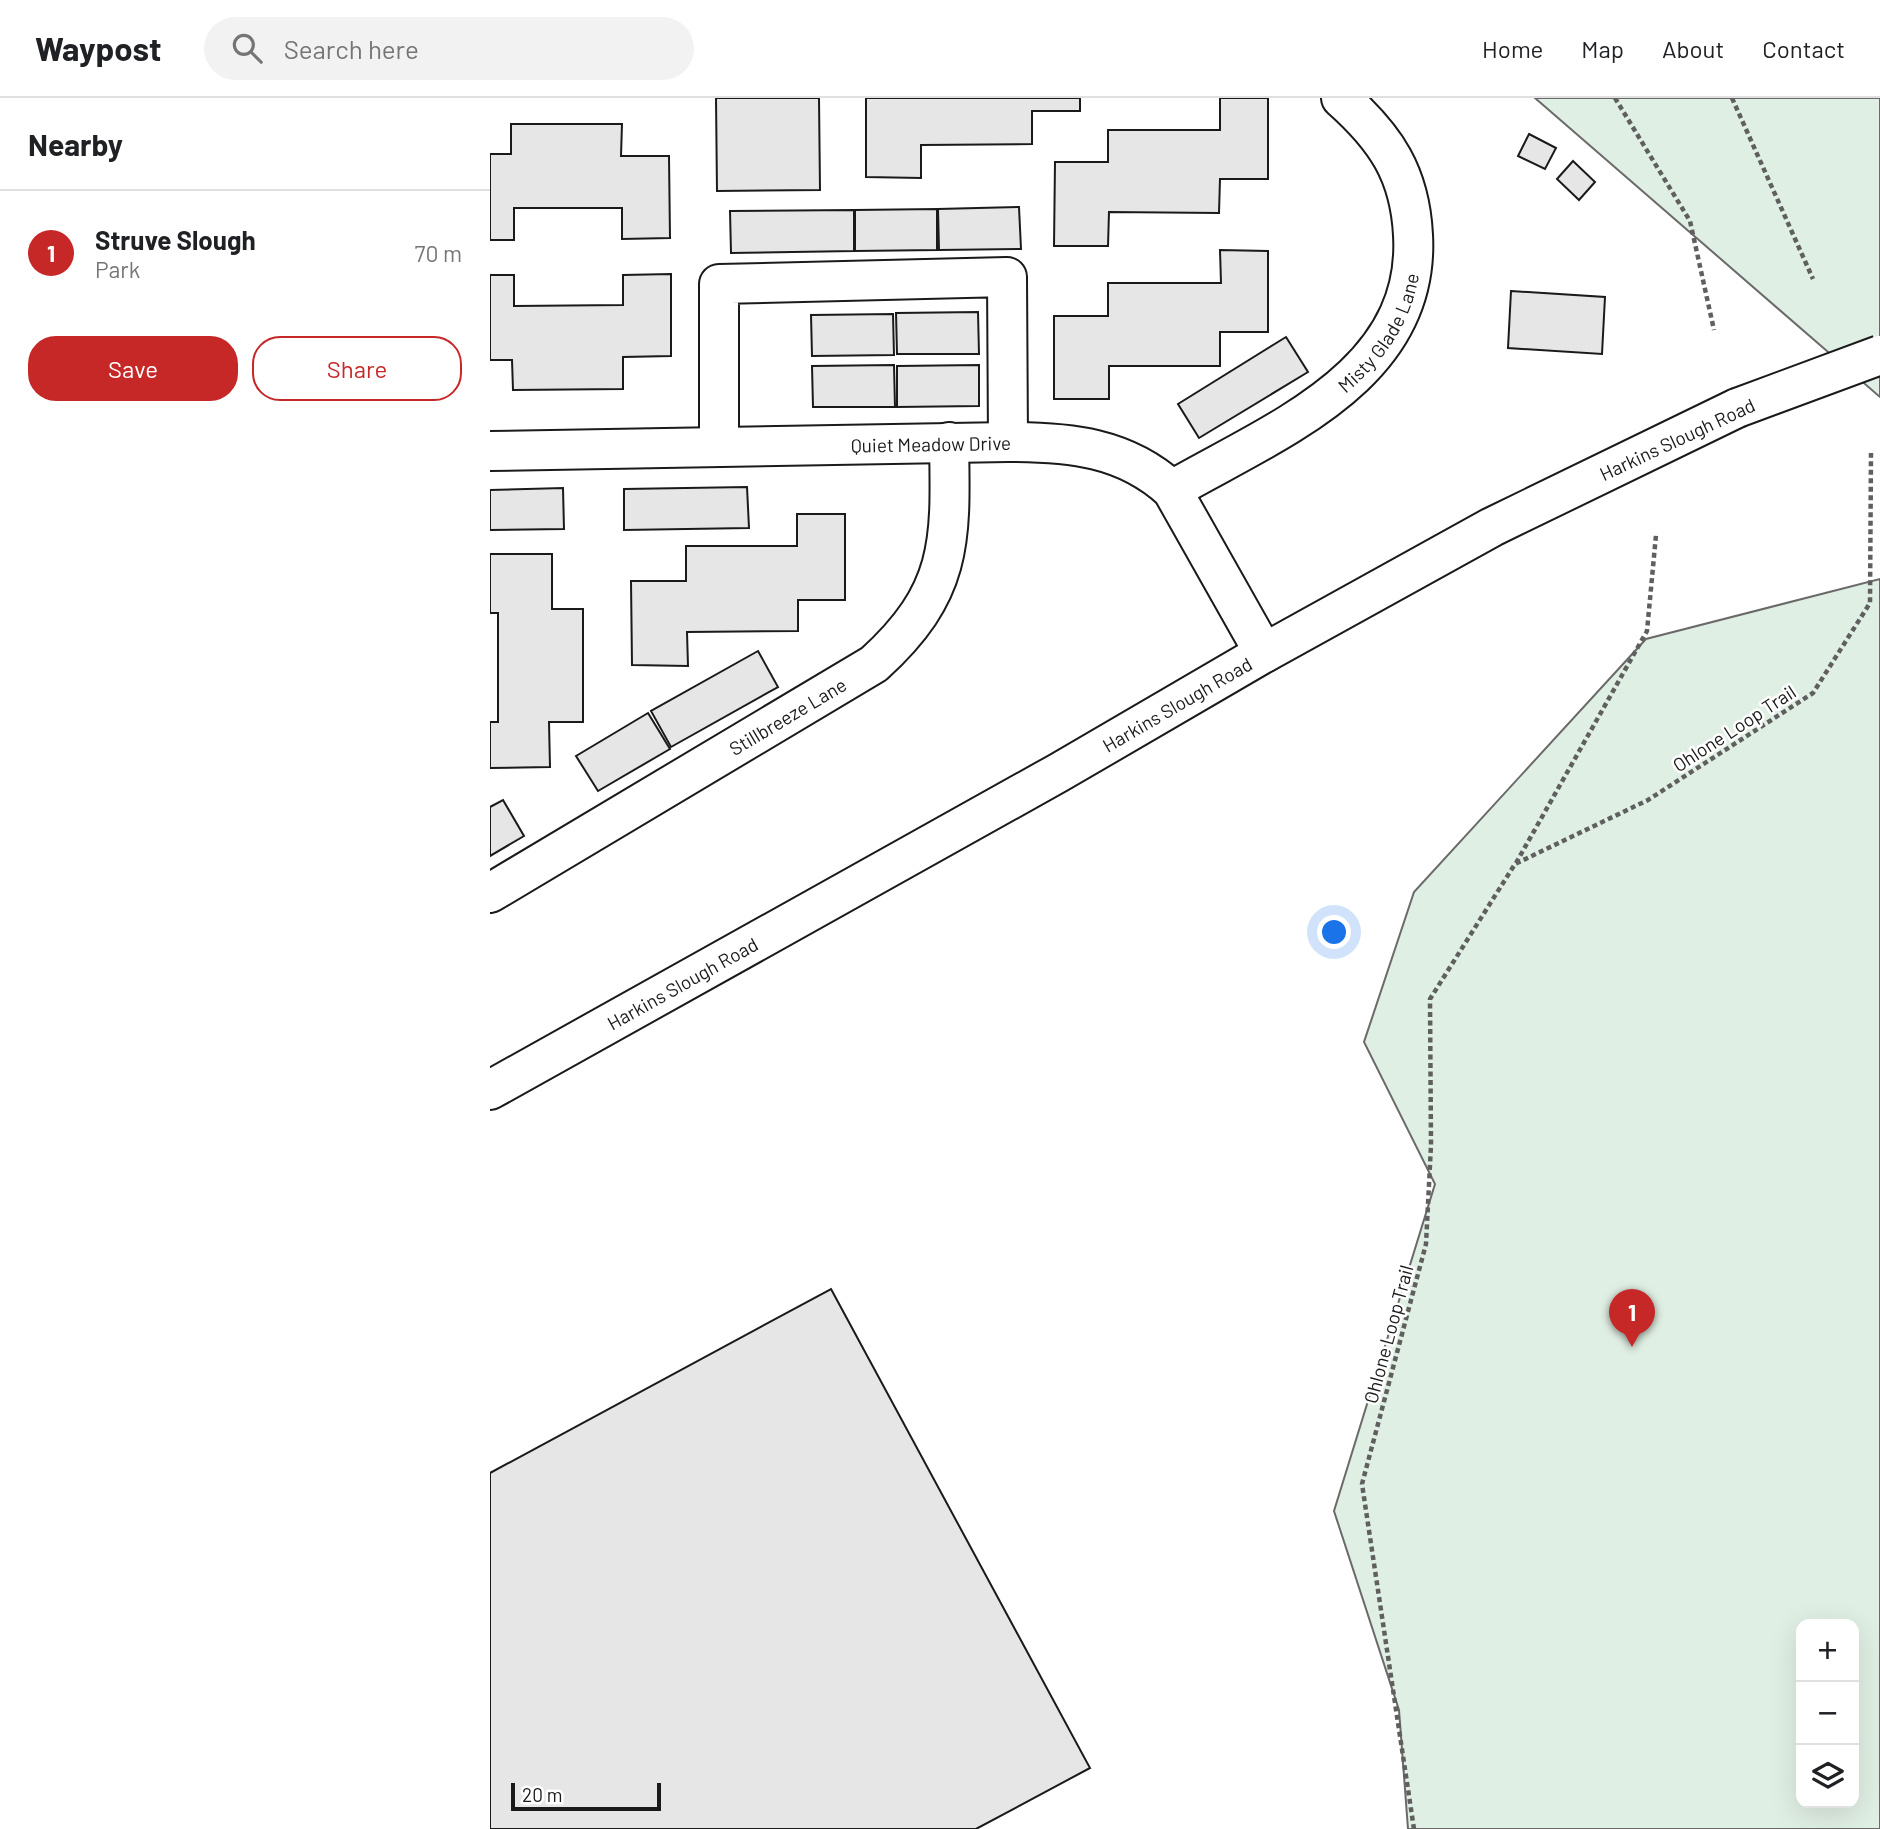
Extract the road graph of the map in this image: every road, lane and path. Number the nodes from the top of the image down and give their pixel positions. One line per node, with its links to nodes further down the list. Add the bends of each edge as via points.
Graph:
1 (1341, 98): 12 (street, Misty Glade Lane, via 1382,139 1406,192 1412,221 1412,275 1393,330 1377,353 1335,394)
2 (1615, 98): 5 (path, via 1690,221)
3 (1732, 98): 4 (path)
4 (1813, 279)
5 (1714, 330)
6 (1880, 355): 14 (street, Harkins Slough Road, bridge, via 1737,408 1492,527)
7 (949, 442): 8 (street, Quiet Meadow Drive); 9 (street, Quiet Meadow Drive); 16 (street, Stillbreeze Lane, via 948,545 927,600 895,645 874,664)
8 (1008, 442): 9 (street, via 1007,277 719,284); 12 (street, Quiet Meadow Drive, via 1051,442 1108,452 1153,473)
9 (719, 447): 10 (street, Quiet Meadow Drive)
10 (490, 451)
11 (1871, 453): 15 (path, Ohlone Loop Trail, via 1870,603 1813,694 1648,800)
12 (1172, 490): 14 (street, Quiet Meadow Drive)
13 (1656, 535): 15 (path, Ohlone Loop Trail, via 1647,631)
14 (1264, 653): 17 (street, Harkins Slough Road)
15 (1515, 864): 18 (path, Ohlone Loop Trail, via 1430,999 1426,1244 1362,1484)
16 (490, 893)
17 (490, 1090)
18 (1414, 1829)

